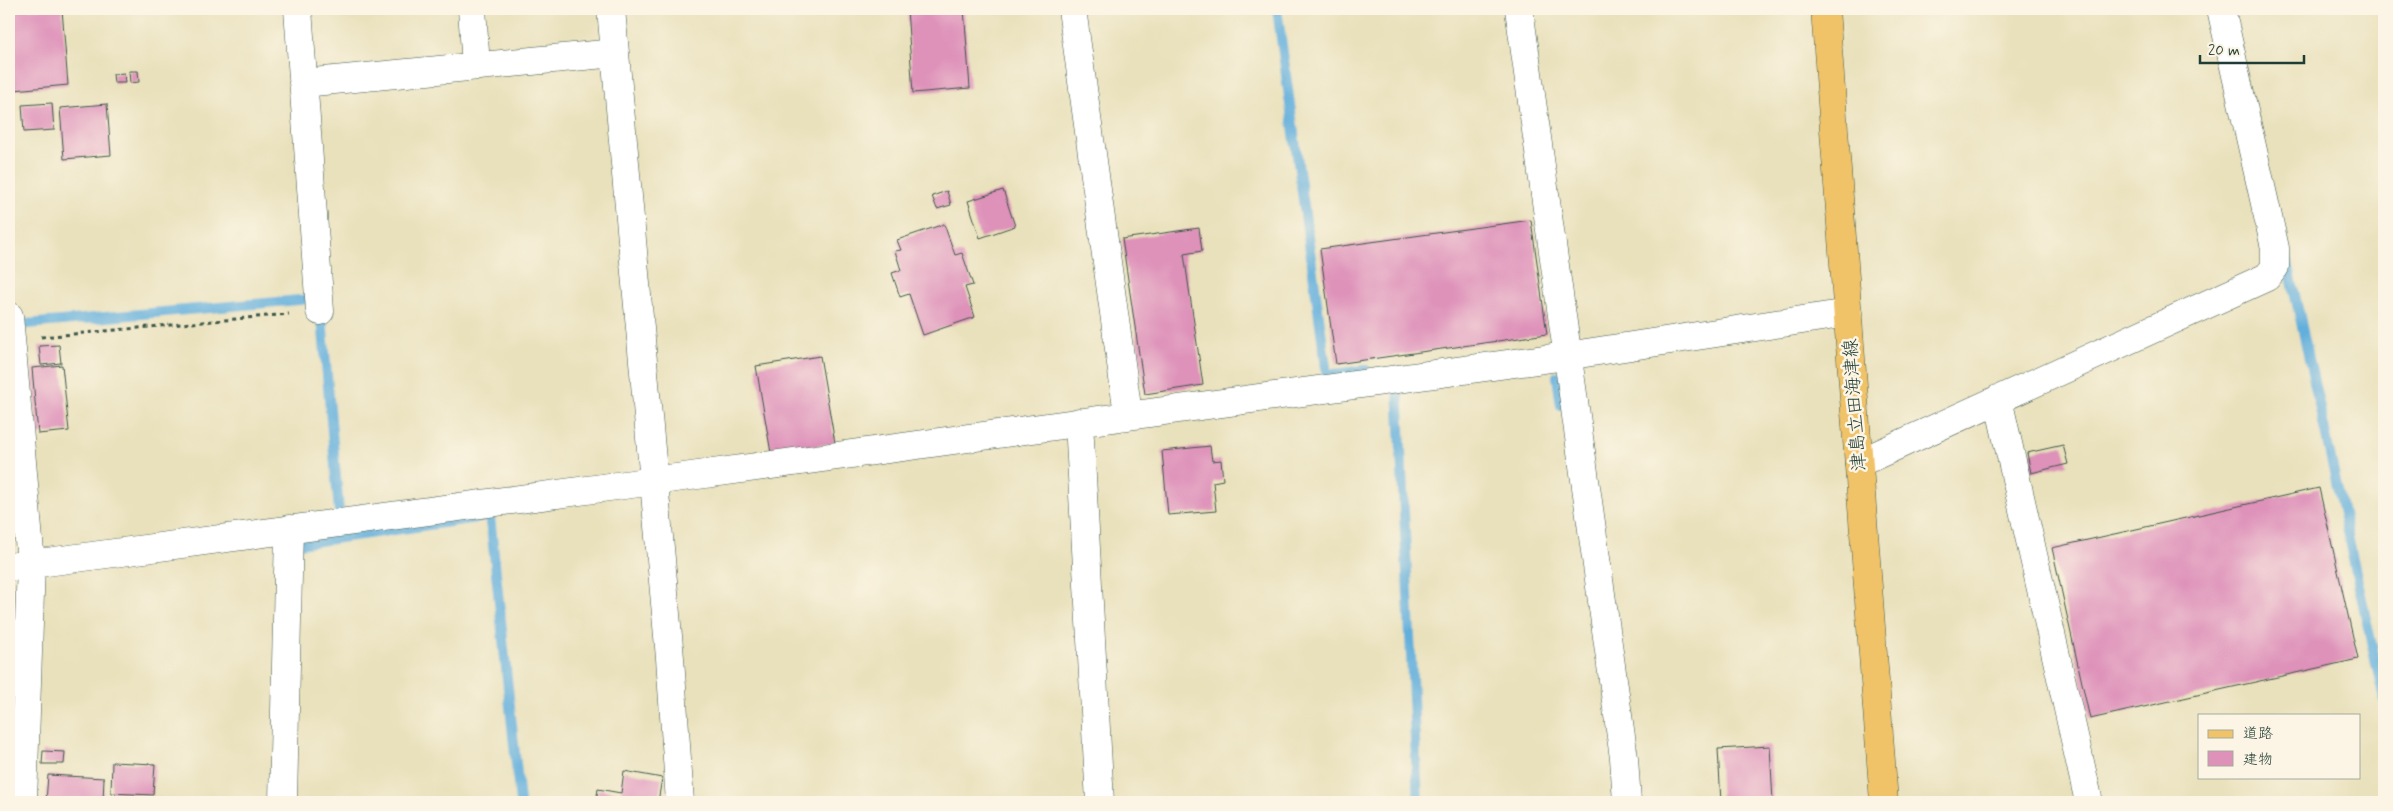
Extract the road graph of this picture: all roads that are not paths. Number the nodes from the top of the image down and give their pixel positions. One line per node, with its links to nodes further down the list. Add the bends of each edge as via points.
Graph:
1 (298, 9): 10 (street)
2 (472, 9): 9 (street)
3 (611, 9): 8 (street)
4 (1072, 9): 16 (street)
5 (1519, 9): 14 (street)
6 (1825, 9): 12 (main road, 津島立田海津線)
7 (2221, 9): 15 (street, via 2275,248 2275,267 2267,276)
8 (615, 53): 9 (street); 19 (street)
9 (476, 66): 10 (street)
10 (303, 83): 11 (street)
11 (320, 312)
12 (1848, 313): 14 (street); 18 (main road, 津島立田海津線)
13 (10, 328): 21 (street)
14 (1566, 356): 16 (street); 27 (street, via 1624,758)
15 (1998, 399): 18 (street); 29 (street)
16 (1128, 414): 17 (street)
17 (1079, 422): 19 (street); 26 (street)
18 (1859, 463): 28 (main road, 津島立田海津線)
19 (654, 481): 20 (street); 25 (street)
20 (289, 529): 21 (street); 24 (street)
21 (20, 565): 22 (street)
22 (16, 777): 23 (street)
23 (23, 802)
24 (284, 802)
25 (680, 802)
26 (1100, 802)
27 (1627, 802)
28 (1884, 802)
29 (2089, 802)

